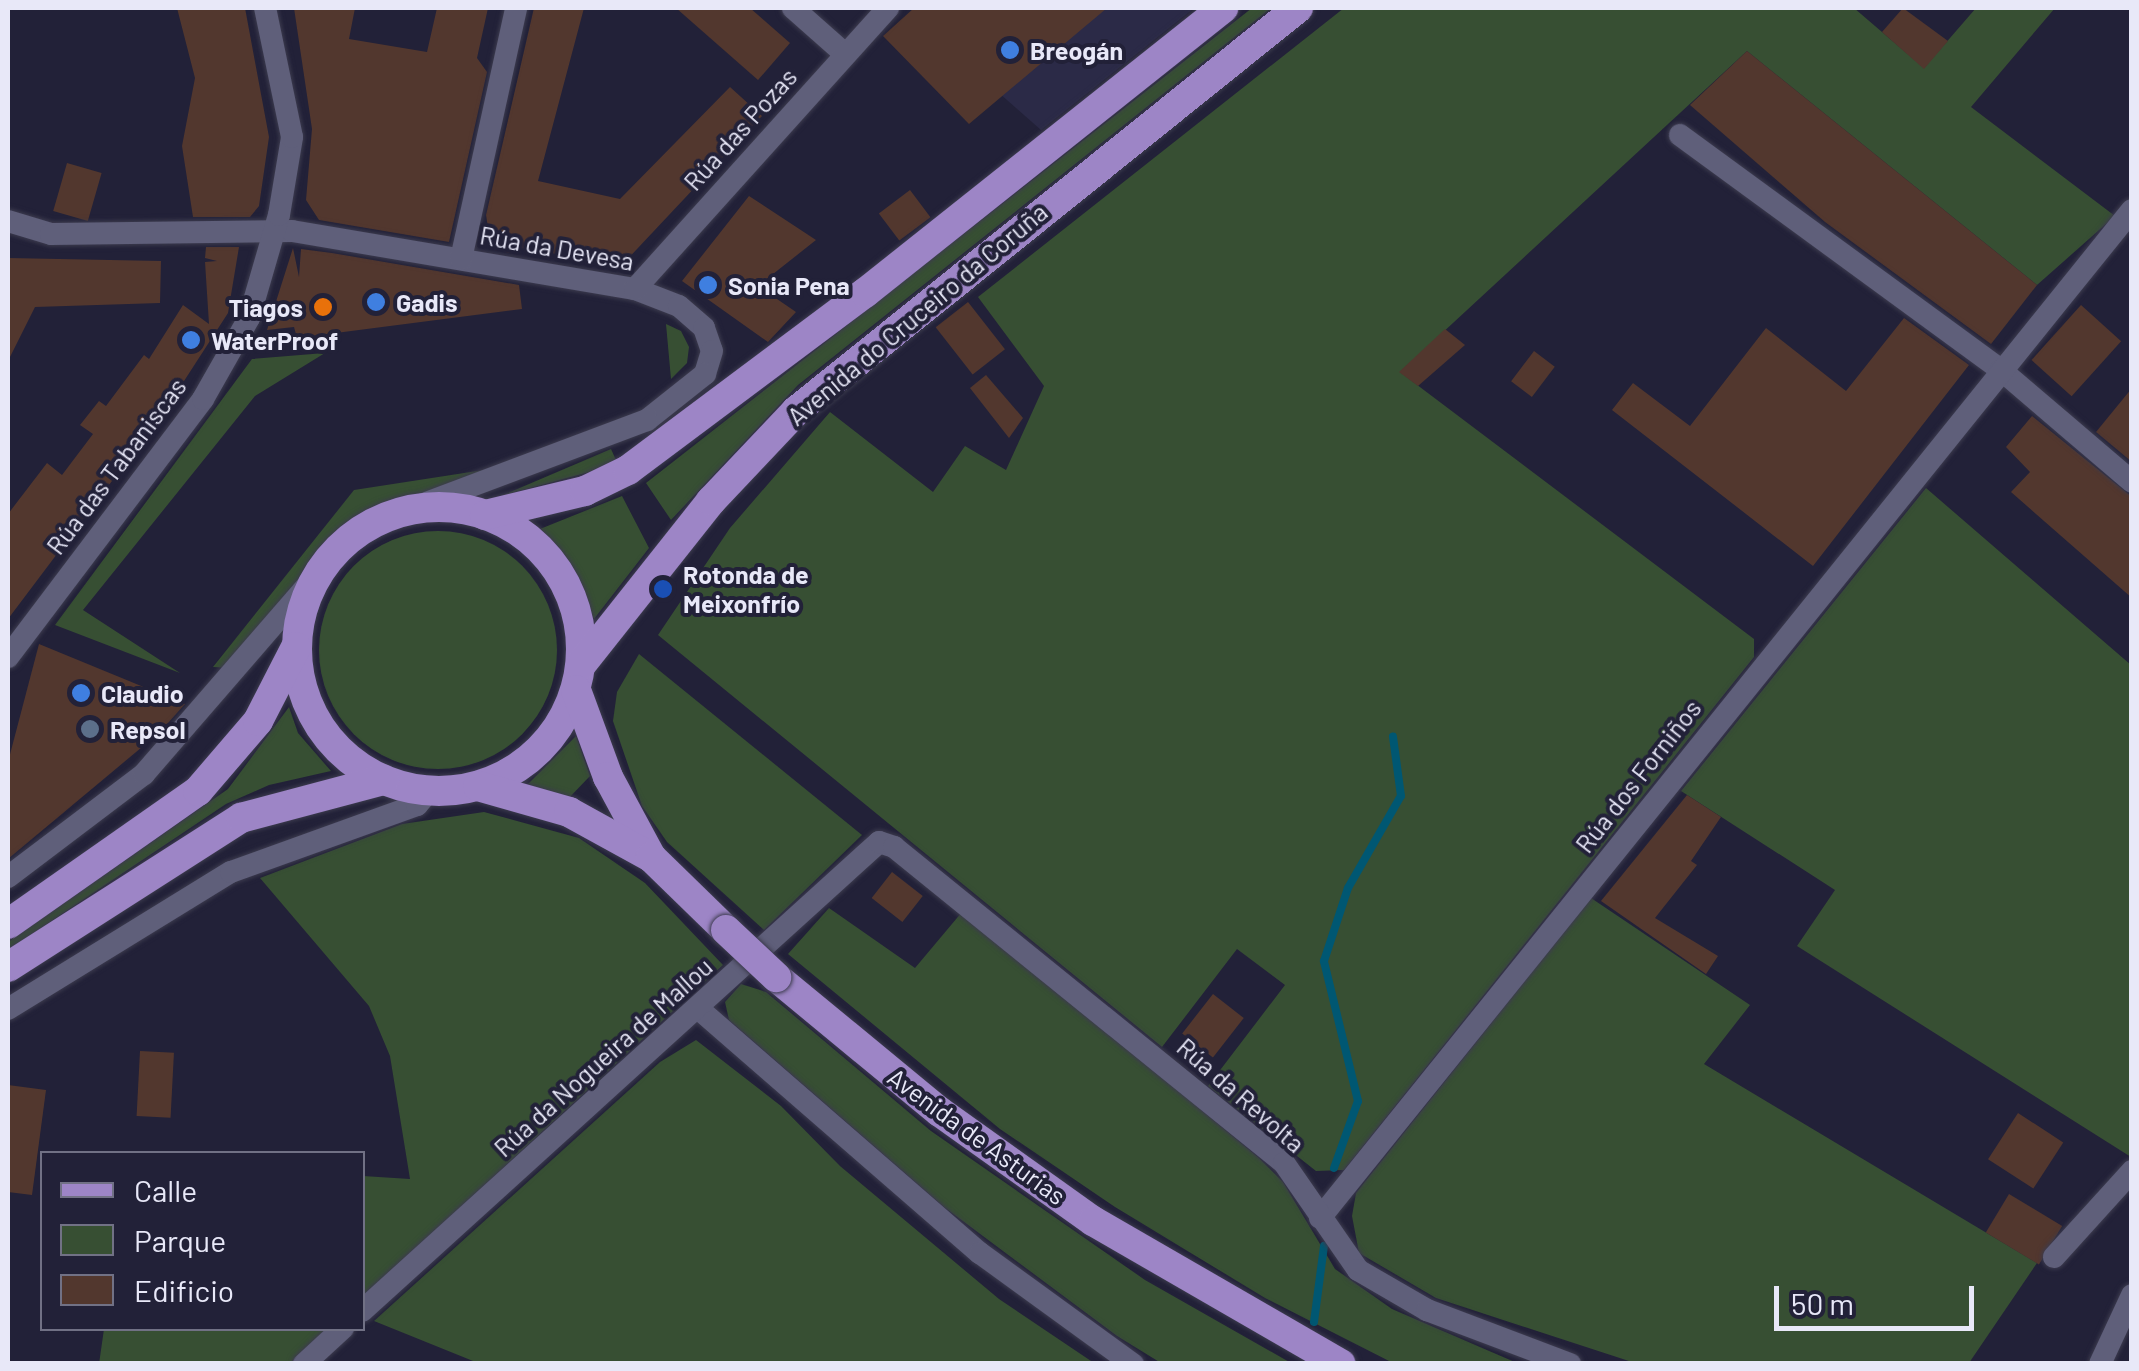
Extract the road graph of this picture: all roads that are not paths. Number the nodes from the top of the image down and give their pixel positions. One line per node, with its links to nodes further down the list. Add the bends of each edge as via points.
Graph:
1 (265, 8): 11 (street, Rúa das Tabaniscas, via 292,137)
2 (516, 8): 12 (street)
3 (792, 8): 7 (street)
4 (888, 8): 7 (street, Rúa das Pozas)
5 (1223, 8): 17 (main road, Avenida do Cruceiro da Coruña, via 865,293 628,470 585,491)
6 (1298, 8): 21 (main road, Avenida do Cruceiro da Coruña, via 796,411 711,501)
7 (845, 54): 13 (street, Rúa das Pozas)
8 (1680, 135): 14 (street)
9 (2132, 210): 14 (street, Rúa dos Forniños)
10 (8, 221): 11 (street, Rúa da Devesa, via 51,234)
11 (274, 230): 12 (street, Rúa da Devesa); 20 (street, Rúa das Tabaniscas, via 248,318 220,374)
12 (462, 260): 13 (street, Rúa da Devesa)
13 (635, 289): 16 (street, Rúa da Devesa, via 679,306 704,328 711,359 698,384 615,436)
14 (2001, 370): 15 (street); 33 (street, Rúa dos Forniños)
15 (2132, 482)
16 (402, 512): 17 (main road, via 451,508); 18 (main road, via 348,539)
17 (485, 515): 21 (main road, via 529,539 560,574 579,621)
18 (320, 571): 19 (main road, via 300,614); 27 (street, via 144,774)
19 (296, 646): 22 (main road, via 316,722 353,763); 28 (main road, via 258,720 198,791)
20 (8, 657)
21 (578, 678): 23 (main road, via 546,743 514,770); 26 (main road, Avenida de Asturias, via 608,777)
22 (384, 780): 24 (main road); 29 (main road, via 241,818)
23 (478, 786): 24 (main road); 26 (main road, Avenida de Asturias, via 569,812)
24 (429, 791): 30 (street, via 417,805 274,852 216,880)
25 (879, 842): 31 (street, Rúa da Nogueira de Mallou); 33 (street, Rúa da Revolta, via 909,859 1284,1163)
26 (651, 857): 40 (main road, Avenida de Asturias, bridge, via 868,1056 1063,1200 1161,1265)
27 (8, 877)
28 (8, 924)
29 (8, 968)
30 (8, 1010)
31 (700, 1010): 36 (street, Rúa da Nogueira de Mallou); 39 (street, via 980,1253)
32 (2132, 1171): 34 (street)
33 (1320, 1218): 41 (street, Rúa da Revolta, via 1346,1258 1400,1294 1469,1328)
34 (2054, 1257)
35 (2132, 1295): 42 (street)
36 (365, 1308)
37 (339, 1331): 38 (street)
38 (304, 1364)
39 (1134, 1364)
40 (1340, 1364)
41 (1570, 1364)
42 (2100, 1364)

